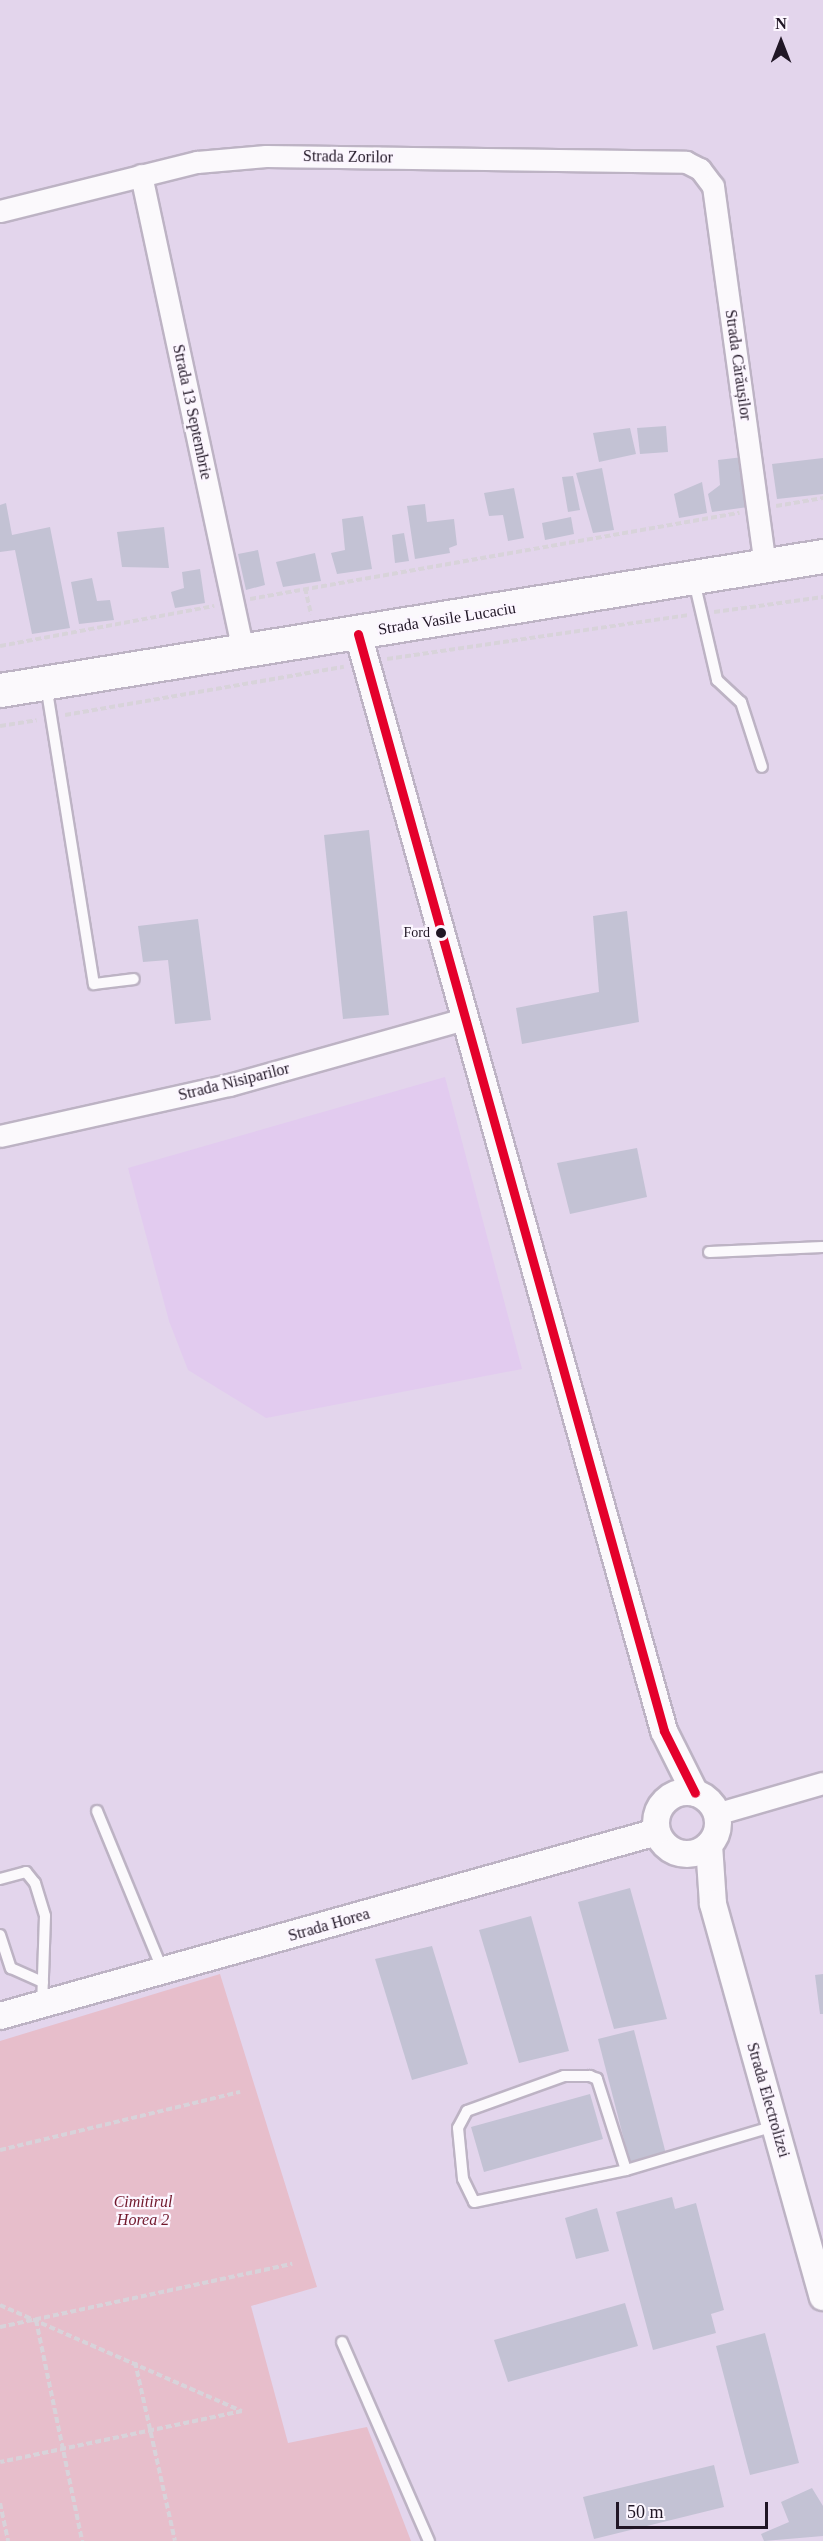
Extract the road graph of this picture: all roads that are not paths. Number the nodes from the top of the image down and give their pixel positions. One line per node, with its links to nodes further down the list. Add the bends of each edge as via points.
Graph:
1 (700, 169): 2 (street, Strada Zorilor, via 656,159 266,156); 5 (street, Strada Cărăușilor, via 713,186)
2 (141, 175): 3 (street, Strada Zorilor); 8 (street, Strada 13 Septembrie)
3 (0, 211)
4 (823, 556): 5 (main road, Strada Vasile Lucaciu)
5 (765, 564): 6 (main road, Strada Vasile Lucaciu)
6 (693, 577): 7 (main road, Strada Vasile Lucaciu); 11 (lane, via 717,680 741,702)
7 (357, 634): 8 (main road, Strada Vasile Lucaciu); 13 (street)
8 (243, 649): 9 (main road, Strada Vasile Lucaciu)
9 (45, 682): 10 (main road, Strada Vasile Lucaciu); 12 (lane, via 94,984)
10 (0, 690)
11 (762, 767)
12 (134, 979)
13 (466, 1018): 14 (street, Strada Nisiparilor, via 229,1085); 17 (street)
14 (0, 1136)
15 (823, 1247): 16 (lane)
16 (709, 1252)
17 (664, 1731): 19 (street); 20 (street)
18 (823, 1783): 22 (street)
19 (695, 1793): 20 (street); 22 (street)
20 (666, 1800): 23 (street, via 657,1814)
21 (97, 1811): 29 (lane)
22 (716, 1814): 24 (street, via 717,1831)
23 (657, 1832): 25 (street, via 665,1846); 29 (street, Strada Horea)
24 (709, 1845): 25 (street); 27 (street, Strada Electrolizei)
25 (680, 1854): 27 (street, Strada Electrolizei)
26 (0, 1879): 30 (lane, via 26,1872 35,1883 45,1916)
27 (712, 1904): 32 (street, Strada Electrolizei)
28 (0, 1935): 30 (lane, via 11,1968)
29 (164, 1972): 30 (street, Strada Horea)
30 (42, 1994): 31 (street, Strada Horea)
31 (0, 2016)
32 (775, 2126): 33 (lane); 34 (street, Strada Electrolizei)
33 (626, 2170): 33 (lane, via 597,2079 590,2076 564,2076 467,2111 458,2128 463,2179 474,2202)
34 (823, 2297)
35 (342, 2342): 36 (lane)
36 (429, 2541)

